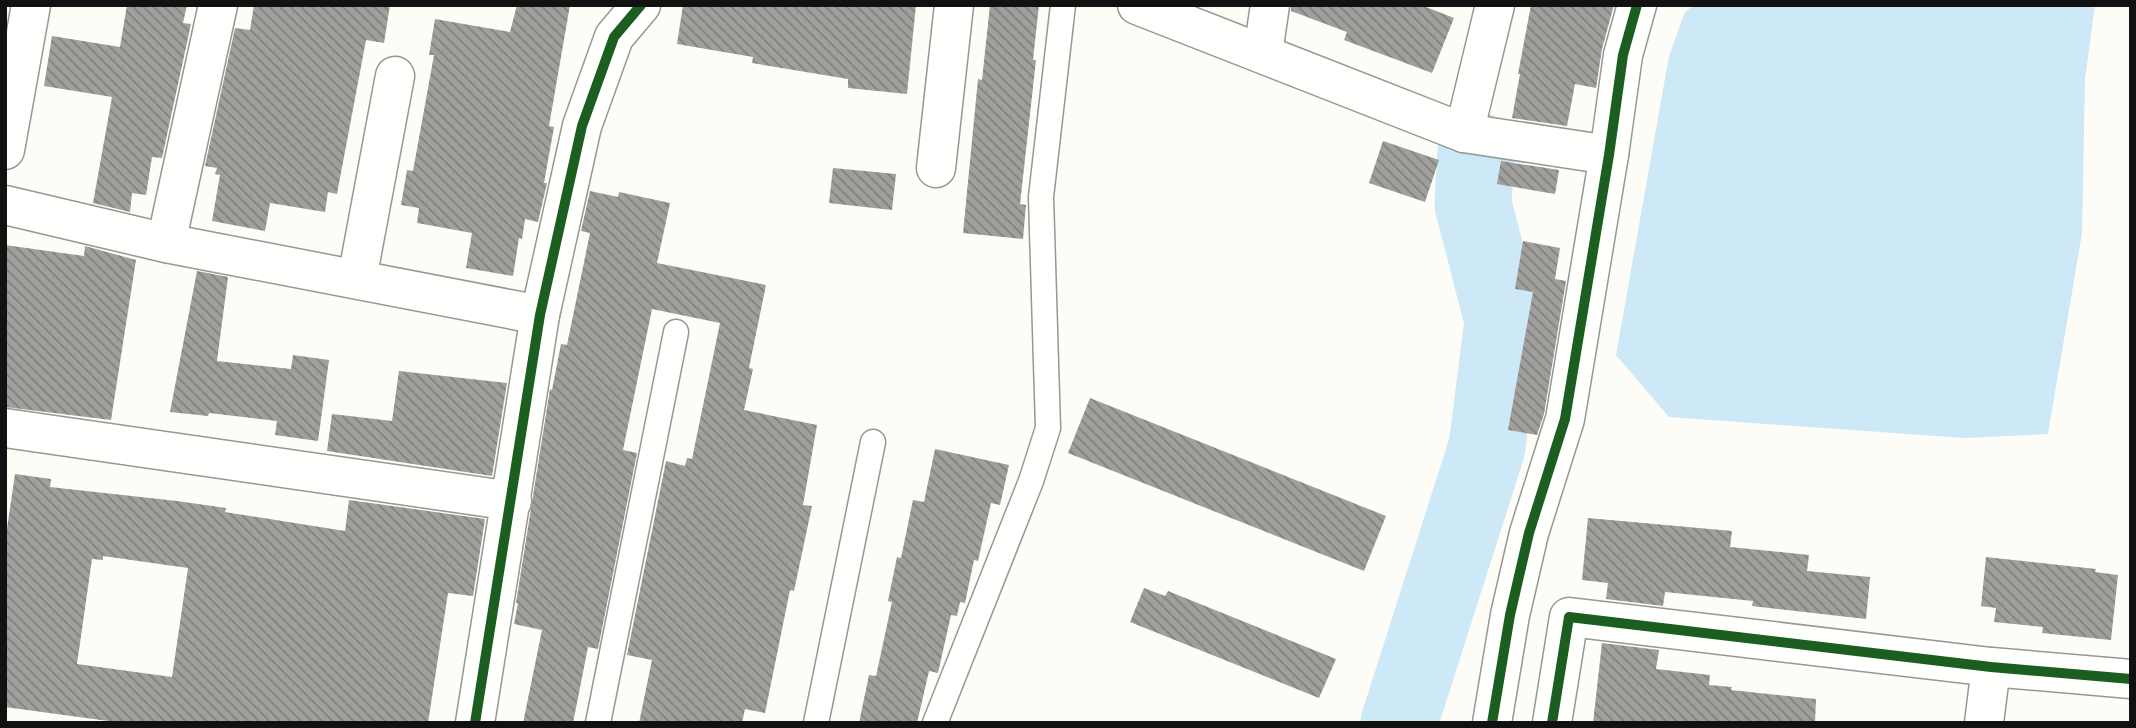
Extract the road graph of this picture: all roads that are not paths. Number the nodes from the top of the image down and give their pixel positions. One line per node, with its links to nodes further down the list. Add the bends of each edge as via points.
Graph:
1 (31, 5): 13 (street)
2 (218, 5): 17 (street)
3 (641, 5): 19 (street, via 614,37 582,126)
4 (954, 5): 15 (street)
5 (1063, 5): 29 (lane, via 1041,197 1048,428)
6 (1137, 5): 10 (street)
7 (1270, 5): 10 (street)
8 (1494, 5): 12 (street)
9 (1637, 5): 14 (street, via 1623,55)
10 (1263, 53): 12 (street)
11 (395, 76): 18 (street)
12 (1464, 133): 14 (street)
13 (5, 150)
14 (1609, 155): 30 (street, via 1566,419 1529,533)
15 (936, 168)
16 (5, 205): 17 (street)
17 (166, 243): 18 (street)
18 (357, 279): 19 (street)
19 (540, 315): 23 (street)
20 (676, 332): 27 (lane)
21 (5, 428): 23 (street)
22 (873, 442): 28 (lane)
23 (512, 501): 26 (street)
24 (1991, 667): 25 (street); 31 (street, via 1569,617); 32 (street)
25 (2131, 679)
26 (475, 723)
27 (598, 723)
28 (816, 723)
29 (935, 723)
30 (1492, 723)
31 (1552, 723)
32 (1984, 723)

